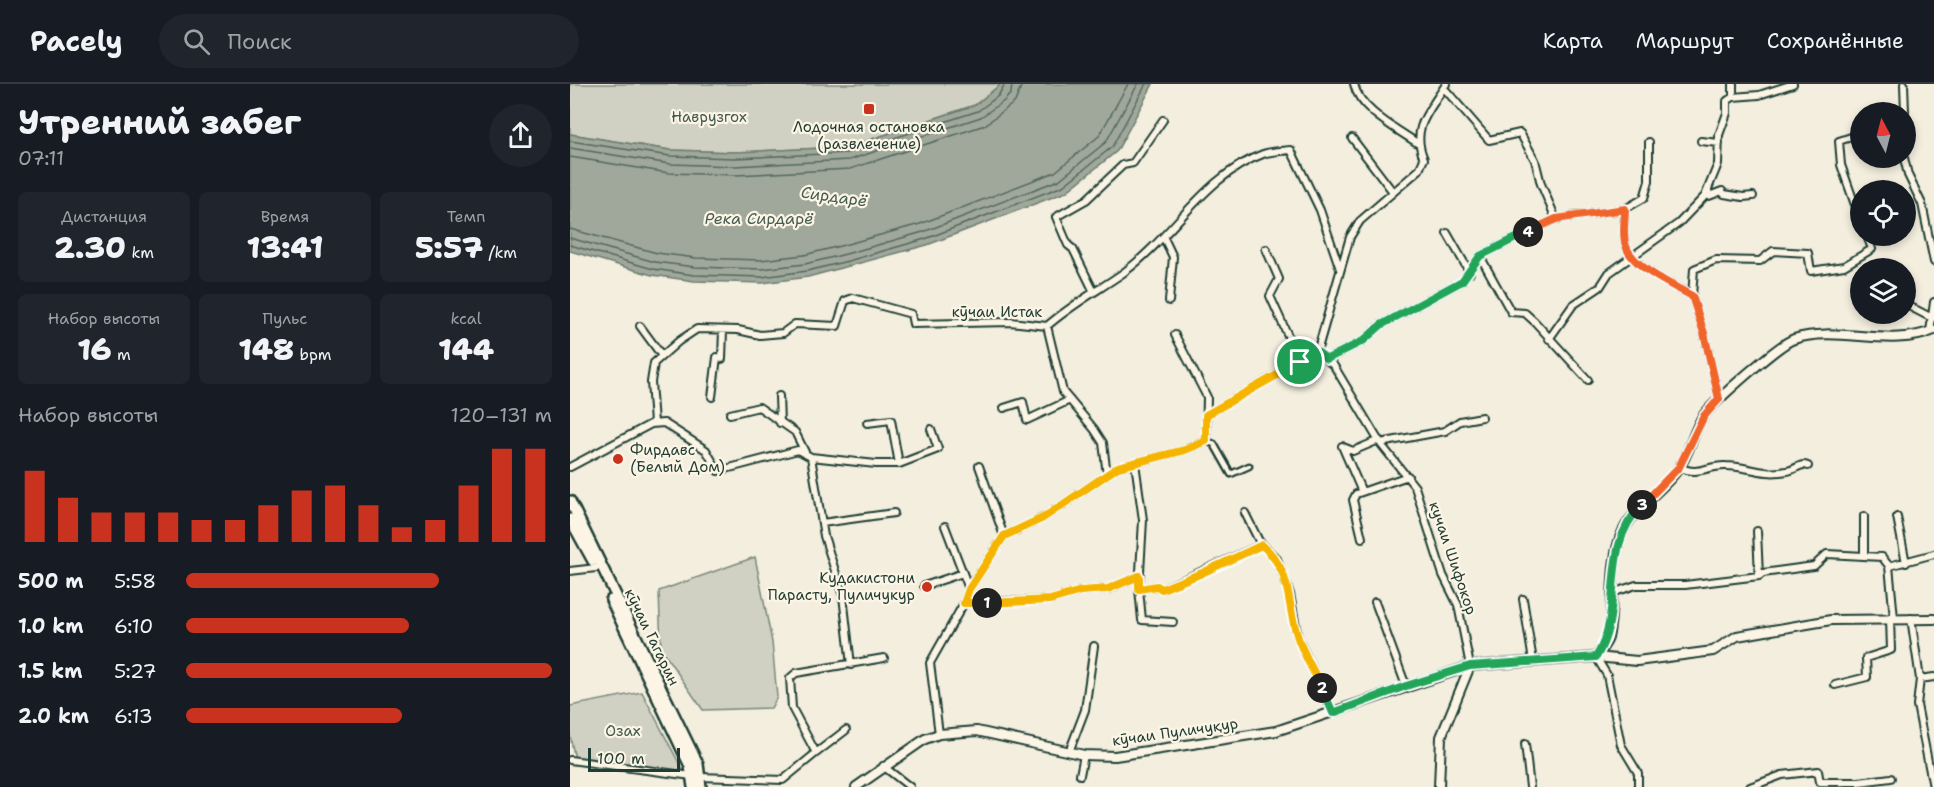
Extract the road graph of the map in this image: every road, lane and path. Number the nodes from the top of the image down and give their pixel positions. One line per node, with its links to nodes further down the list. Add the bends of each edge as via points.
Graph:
1 (1354, 84): 13 (street, via 1356,94 1376,114)
2 (1733, 84): 6 (street)
3 (1793, 84): 6 (street, via 1759,96)
4 (1904, 84): 7 (street)
5 (1445, 86): 13 (street, via 1418,131); 21 (street, via 1489,140 1520,133 1535,160)
6 (1733, 97): 14 (street, via 1727,101)
7 (1905, 102)
8 (1163, 120): 31 (street, via 1133,164 1123,165 1086,200 1056,217)
9 (1850, 137): 17 (street, via 1839,141 1841,165)
10 (1352, 138): 18 (street)
11 (1701, 141): 14 (street)
12 (1649, 142): 20 (street, via 1649,181 1644,198)
13 (1417, 143): 18 (street, via 1424,159 1419,170)
14 (1719, 143): 16 (street, via 1718,164)
15 (1906, 168): 28 (street, via 1922,204)
16 (1708, 190): 19 (street, via 1709,196 1722,191 1724,195); 27 (street, via 1679,223)
17 (1850, 191)
18 (1393, 192): 29 (street, via 1355,229)
19 (1753, 196)
20 (1625, 209): 21 (street); 27 (street, via 1625,244)
21 (1556, 219): 26 (street)
22 (1447, 233): 30 (street)
23 (1164, 237): 29 (street, кӯчаи Истак, via 1209,189 1234,169 1264,154 1291,150 1320,210); 31 (street, кӯчаи Истак, via 1123,273); 33 (street, via 1173,257)
24 (1871, 246): 32 (street, via 1872,249 1844,266 1811,271 1808,253 1773,251 1760,261 1716,260 1694,268)
25 (1266, 249): 46 (street, via 1279,279 1270,296)
26 (1480, 256): 30 (street); 42 (street, via 1511,312 1525,313)
27 (1633, 258): 32 (street); 42 (street, via 1573,305)
28 (1934, 262)
29 (1340, 269): 43 (street)
30 (1470, 273): 45 (street, via 1424,304 1381,325 1363,341)
31 (1093, 291): 38 (street, кӯчаи Истак)
32 (1692, 296): 50 (street)
33 (1169, 302)
34 (1934, 302): 36 (street)
35 (1916, 310): 36 (street)
36 (1932, 318): 40 (street)
37 (640, 326): 44 (street)
38 (1047, 326): 39 (street, кӯчаи Истак, via 1010,322 913,324 911,314 853,298 845,301 837,326 795,324 783,333 760,334); 51 (street, via 1064,392)
39 (723, 330): 44 (street, кӯчаи Истак, via 698,329); 49 (street, via 722,359 717,357)
40 (1932, 331): 50 (street, via 1906,339 1856,334 1796,338 1782,345)
41 (1176, 335): 54 (street, via 1207,398)
42 (1549, 339): 47 (street)
43 (1317, 352): 45 (street); 46 (street)
44 (662, 356): 56 (street, via 654,363 651,382)
45 (1327, 359): 61 (street, кучаи Шифокор)
46 (1300, 362): 54 (street)
47 (1588, 380)
48 (779, 396): 57 (street)
49 (712, 397)
50 (1719, 399): 70 (street, via 1704,416)
51 (1070, 400): 52 (street, via 1028,420 1023,402); 71 (street, via 1102,443)
52 (1004, 408)
53 (730, 414): 57 (street, via 759,407)
54 (1206, 415): 60 (street)
55 (1482, 417): 61 (street, via 1460,421 1445,431)
56 (654, 423): 62 (street, via 664,423 706,450 718,471 798,450); 69 (street)
57 (780, 423): 62 (street, via 795,432)
58 (867, 423): 64 (street, via 891,420)
59 (931, 429): 64 (street, via 938,449)
60 (1206, 441): 65 (street); 67 (street, via 1214,444 1231,474)
61 (1380, 441): 72 (street, кучаи Шифокор); 73 (street, via 1353,452 1342,446)
62 (805, 453): 63 (street)
63 (811, 457): 64 (street); 80 (street)
64 (899, 464)
65 (1135, 464): 71 (street, via 1118,467); 93 (street, via 1143,519)
66 (979, 466): 83 (street)
67 (1249, 466)
68 (1808, 466): 70 (street, via 1754,472 1724,465 1689,472)
69 (570, 467)
70 (1679, 467): 98 (street, via 1638,509 1621,535)
71 (1107, 475): 83 (street, via 1043,518)
72 (1408, 476): 73 (street); 111 (street, кучаи Шифокор, via 1443,575 1458,605)
73 (1362, 492): 84 (street, via 1353,500)
74 (570, 501): 126 (highway, кӯчаи Гагарин, via 698,764)
75 (894, 513): 80 (street)
76 (1245, 513): 85 (street)
77 (1864, 516): 87 (street)
78 (1897, 517): 88 (street)
79 (570, 519): 90 (highway, кӯчаи Гагарин)
80 (822, 523): 110 (street, via 843,596)
81 (945, 526): 92 (street)
82 (1757, 531): 94 (street)
83 (1004, 536): 96 (street)
84 (1362, 538)
85 (1262, 545): 97 (street, via 1162,589); 116 (street, via 1277,559 1290,594 1298,638)
86 (1934, 554): 88 (street)
87 (1864, 555): 89 (street, via 1882,557); 94 (street, via 1827,554 1814,566)
88 (1906, 563): 89 (street)
89 (1889, 566): 102 (street)
90 (596, 568): 91 (street); 126 (highway, кӯчаи Гагарин)
91 (570, 570)
92 (963, 573): 95 (street); 96 (street)
93 (1139, 576): 97 (street); 101 (street, via 1108,589 1081,591 1050,600)
94 (1759, 576): 98 (street, via 1685,585 1636,585)
95 (924, 585)
96 (969, 589): 101 (street)
97 (1139, 589): 105 (street, via 1143,620)
98 (1612, 593): 107 (street, via 1608,639)
99 (1523, 599): 109 (street)
100 (1375, 602): 115 (street)
101 (964, 603): 118 (street, via 930,663)
102 (1892, 618): 103 (street, кӯчаи Пуличуқур); 107 (street, кӯчаи Пуличуқур, via 1831,620 1737,636 1713,651 1637,661); 114 (street, via 1892,650 1866,658 1867,677)
103 (1911, 618): 104 (street, кӯчаи Пуличуқур); 113 (street)
104 (1934, 619)
105 (1173, 622)
106 (1094, 646): 120 (street, via 1085,710)
107 (1596, 657): 109 (street, кӯчаи Пуличуқур); 135 (street, via 1607,675 1621,745 1638,773)
108 (884, 658): 110 (street)
109 (1533, 661): 111 (street, кӯчаи Пуличуқур)
110 (851, 665): 121 (street, via 796,673 790,678 792,708)
111 (1470, 666): 115 (street, кӯчаи Пуличуқур); 133 (street, via 1441,737)
112 (1934, 677): 113 (street)
113 (1920, 679): 137 (street, via 1917,705)
114 (1835, 685)
115 (1406, 686): 116 (street, кӯчаи Пуличуқур)
116 (1333, 713): 122 (street, кӯчаи Пуличуқур, via 1244,737 1115,756)
117 (846, 730): 121 (street)
118 (939, 734): 120 (street, кӯчаи Пуличуқур, via 977,731); 124 (street, кӯчаи Пуличуқур)
119 (1525, 744): 134 (street)
120 (1069, 752): 122 (street, кӯчаи Пуличуқур)
121 (816, 753): 126 (street, via 783,780)
122 (1084, 755): 125 (street)
123 (570, 760): 126 (street)
124 (883, 766): 128 (street, кӯчаи Пуличуқур); 132 (street)
125 (1080, 775)
126 (696, 776): 129 (highway); 130 (highway, кӯчаи Гагарин)
127 (1892, 778): 136 (street, via 1820,782 1818,771 1782,775)
128 (867, 784): 131 (street, кӯчаи Пуличуқур)
129 (693, 787)
130 (701, 787)
131 (856, 787)
132 (910, 787)
133 (1439, 787)
134 (1530, 787)
135 (1638, 787)
136 (1750, 787)
137 (1933, 787)

